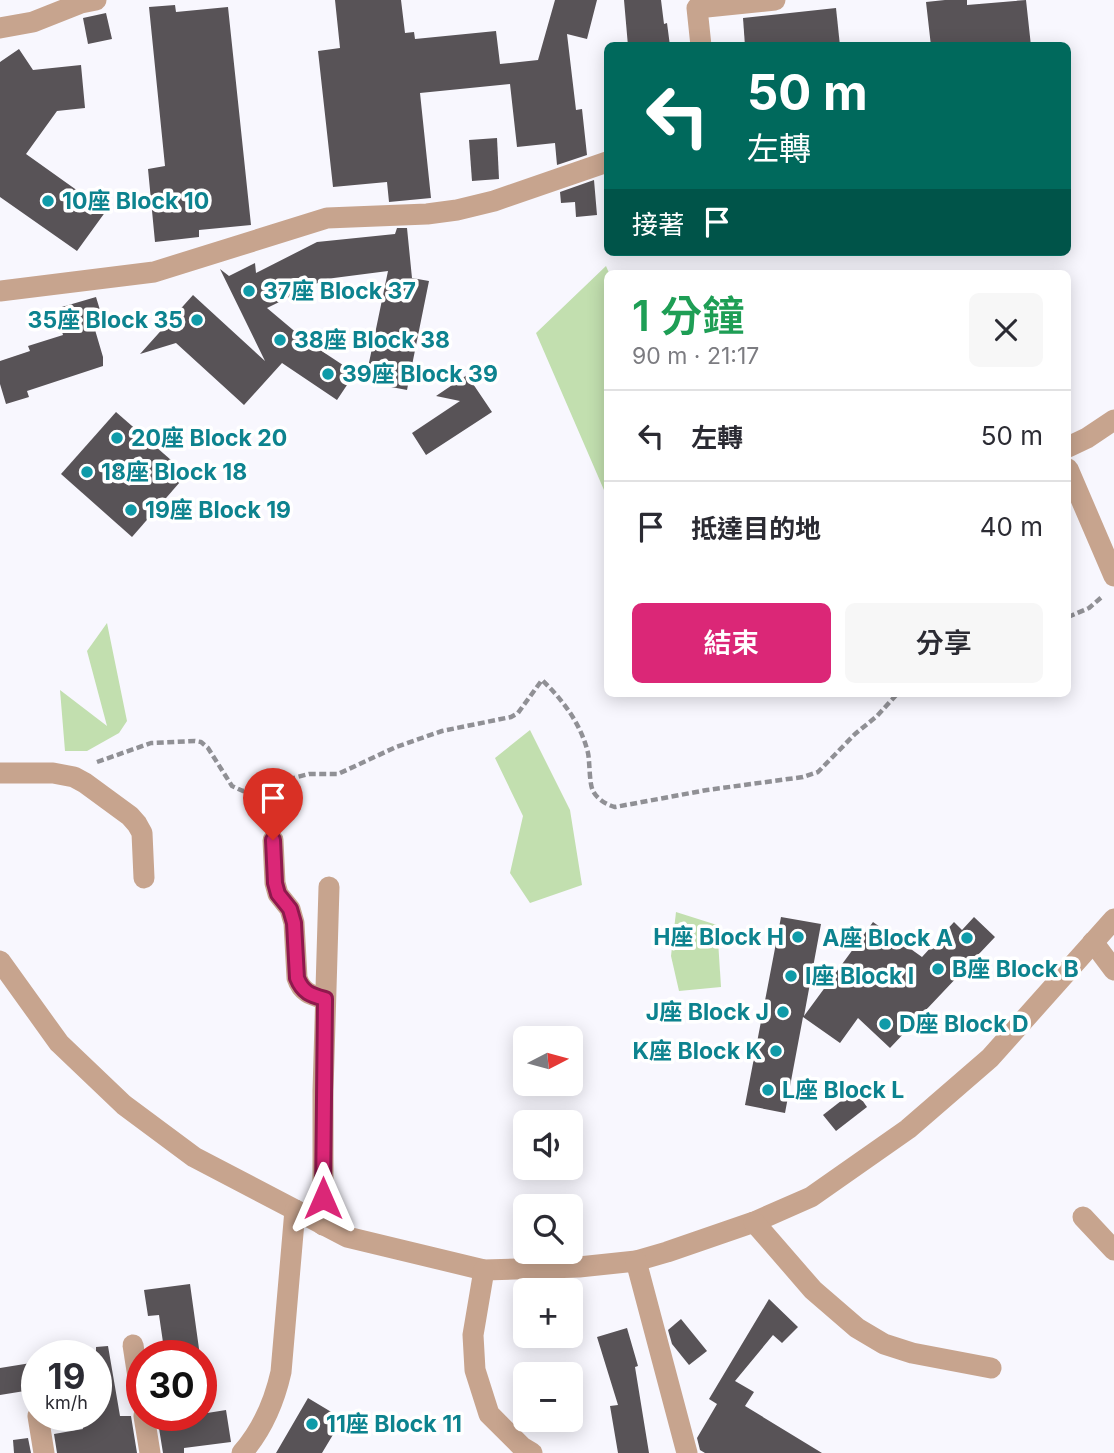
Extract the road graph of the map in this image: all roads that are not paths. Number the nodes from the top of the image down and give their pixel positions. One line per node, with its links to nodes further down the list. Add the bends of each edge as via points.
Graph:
1 (96, 0): 3 (street)
2 (775, 0): 4 (street, via 697,8)
3 (0, 28)
4 (701, 42)
5 (604, 163): 6 (street, via 457,210 327,218 154,272)
6 (0, 290)
7 (1114, 420): 8 (street)
8 (1071, 446)
9 (1071, 477): 10 (street)
10 (1110, 585)
11 (0, 773): 13 (street, via 54,773 85,783 137,824 142,833)
12 (273, 840): 19 (street, via 275,883 294,923 297,978 306,993)
13 (144, 878)
14 (329, 887): 19 (street)
15 (1114, 919): 16 (street)
16 (1093, 942): 18 (street); 22 (street, via 990,1058 908,1129 811,1196)
17 (0, 961): 20 (street, via 59,1043 124,1105 194,1157)
18 (1114, 970)
19 (325, 999): 23 (street)
20 (295, 1210): 23 (street); 32 (street, via 278,1382 270,1411)
21 (1083, 1217): 24 (street)
22 (754, 1222): 25 (street); 27 (street, via 813,1290 857,1328 912,1353)
23 (323, 1225): 26 (street, via 347,1237)
24 (1114, 1250)
25 (636, 1261): 26 (street); 34 (street)
26 (484, 1270): 33 (street, via 473,1335 475,1370 489,1414)
27 (991, 1368)
28 (40, 1431): 30 (street)
29 (146, 1431): 31 (street)
30 (44, 1453)
31 (149, 1453)
32 (242, 1453)
33 (531, 1453)
34 (687, 1453)

